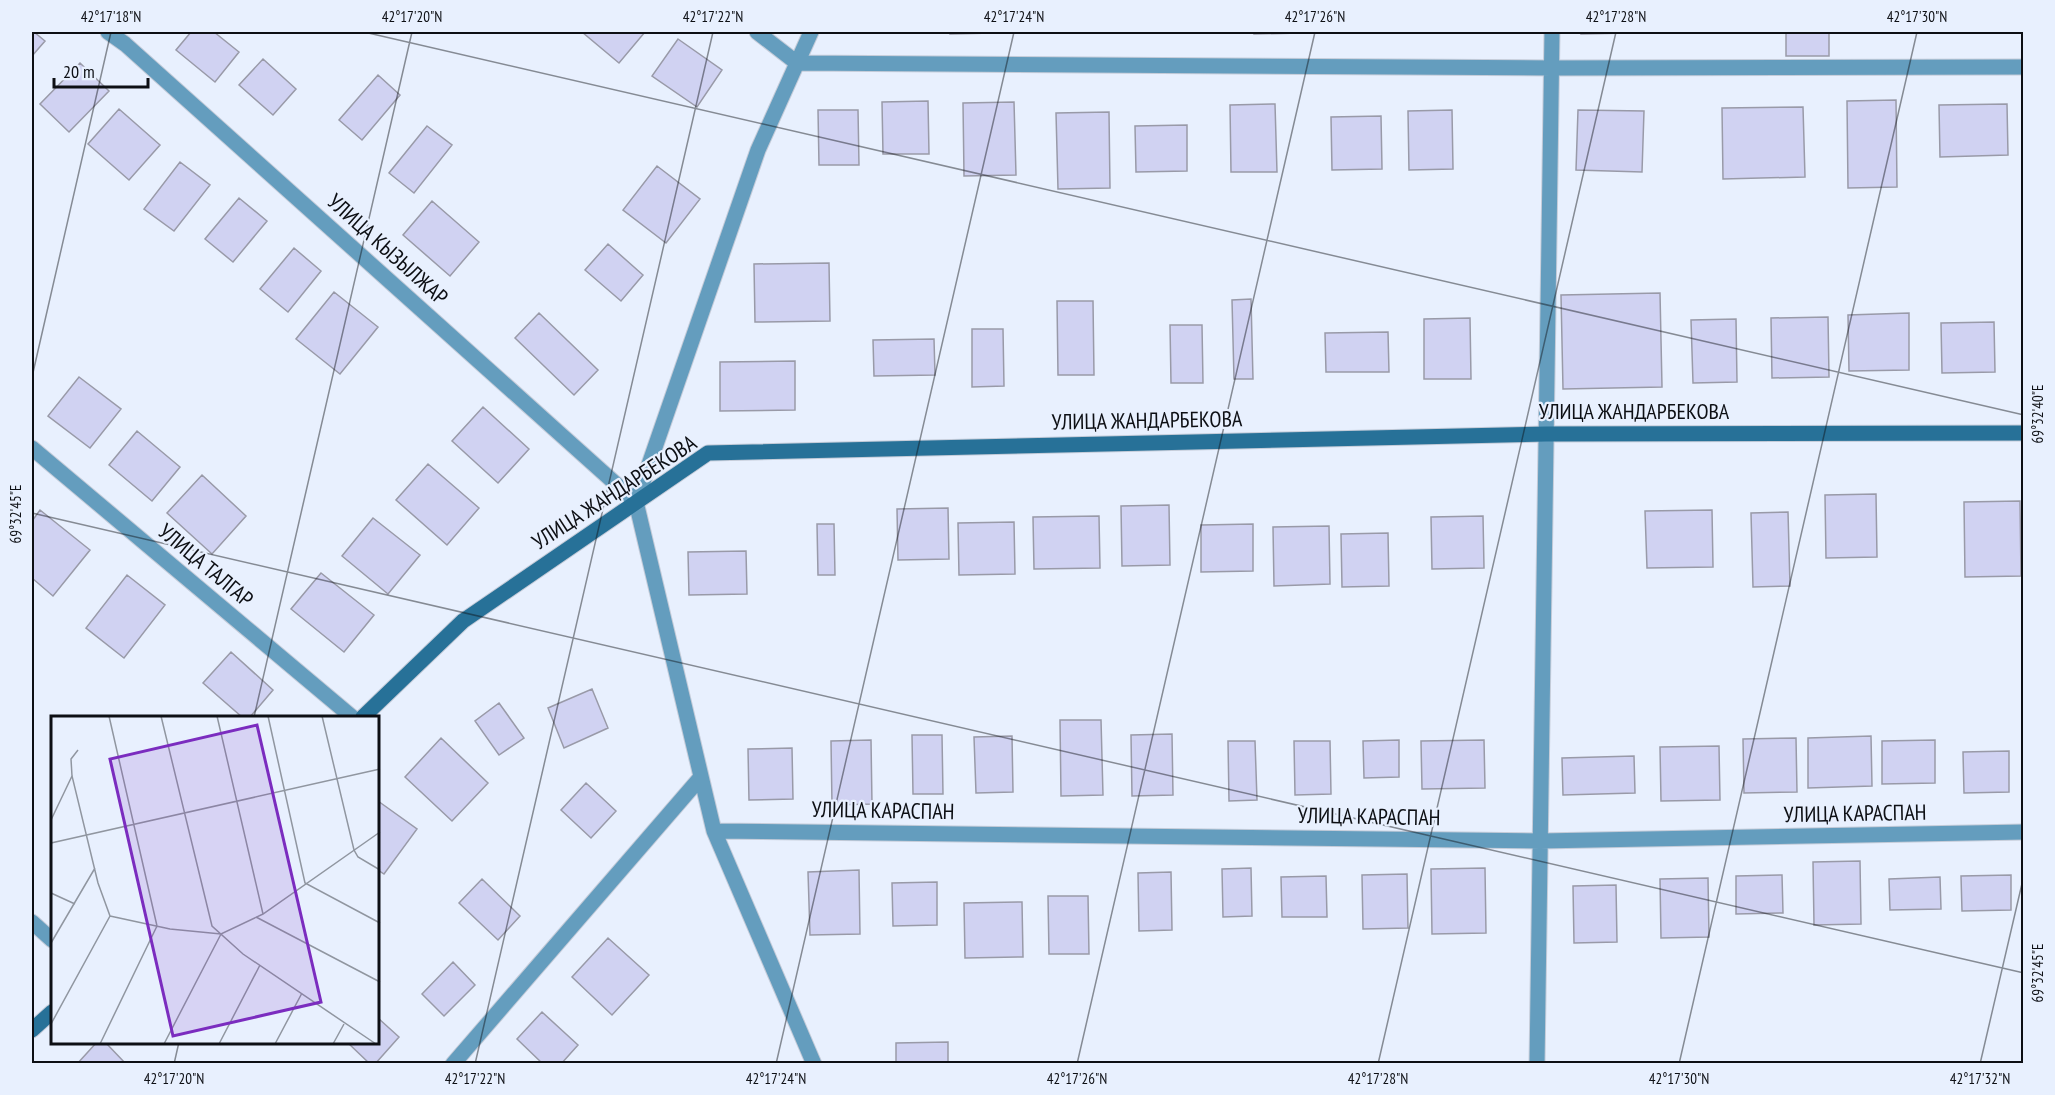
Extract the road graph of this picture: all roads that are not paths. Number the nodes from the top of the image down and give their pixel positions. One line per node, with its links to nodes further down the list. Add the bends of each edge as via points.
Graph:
1 (108, 32): 11 (street, УЛИЦА КЫЗЫЛЖАР)
2 (758, 32): 5 (street)
3 (811, 32): 5 (street)
4 (1552, 32): 7 (street)
5 (797, 63): 7 (street); 11 (street, via 758,150)
6 (2024, 67): 7 (street)
7 (1552, 68): 9 (street)
8 (2024, 433): 9 (street, УЛИЦА ЖАНДАРБЕКОВА)
9 (1546, 434): 11 (street, УЛИЦА ЖАНДАРБЕКОВА, via 708,453); 17 (street)
10 (32, 448): 12 (street, УЛИЦА ТАЛГАР)
11 (636, 502): 13 (street, УЛИЦА ЖАНДАРБЕКОВА, via 463,621); 14 (street)
12 (351, 716)
13 (364, 716)
14 (701, 777): 15 (street); 22 (street)
15 (714, 831): 17 (street, УЛИЦА КАРАСПАН); 23 (street)
16 (2024, 832): 17 (street, УЛИЦА КАРАСПАН)
17 (1540, 841): 24 (street)
18 (32, 922): 19 (street)
19 (51, 939)
20 (51, 1013): 21 (street)
21 (32, 1029)
22 (453, 1064)
23 (814, 1064)
24 (1536, 1064)

